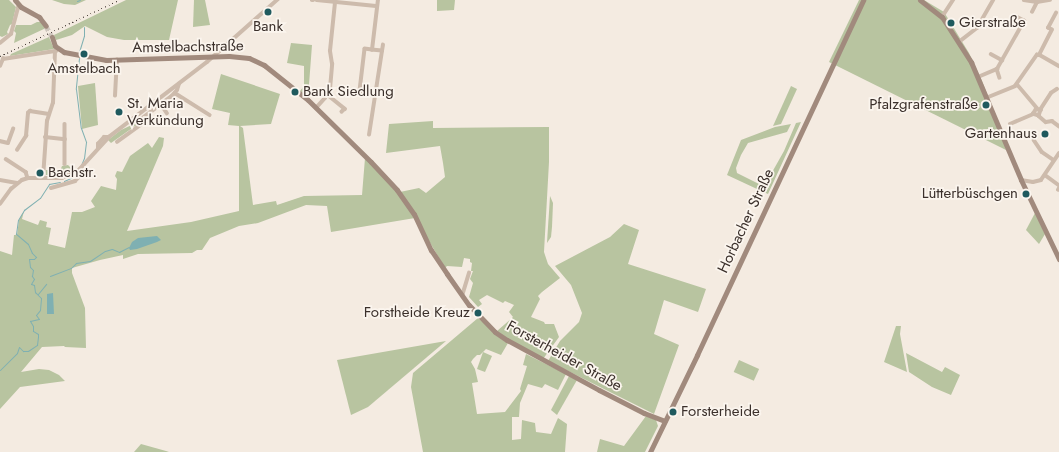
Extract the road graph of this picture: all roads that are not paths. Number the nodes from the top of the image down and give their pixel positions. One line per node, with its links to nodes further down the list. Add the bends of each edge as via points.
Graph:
1 (277, 0): 28 (street)
2 (317, 0): 12 (street)
3 (378, 0): 13 (street)
4 (863, 0): 86 (street, Horbacher Straße)
5 (920, 0): 16 (street)
6 (953, 0): 16 (street)
7 (992, 0): 21 (street, via 977,28)
8 (1024, 0): 11 (street)
9 (1050, 0): 11 (street)
10 (17, 2): 18 (street, via 39,17); 20 (street, via 12,31)
11 (1038, 2): 14 (street)
12 (336, 3): 13 (street); 42 (street)
13 (376, 6): 24 (street)
14 (1032, 12)
15 (1056, 13): 27 (street, via 1048,28 1052,30)
16 (942, 17): 21 (street)
17 (1016, 17): 31 (street, via 1024,21)
18 (46, 26)
19 (52, 37): 23 (street)
20 (1, 40)
21 (959, 42): 35 (street)
22 (383, 45): 25 (street)
23 (57, 50): 29 (street, Amstelbachstraße, via 79,56); 32 (street, via 3,59); 50 (street, via 53,103)
24 (372, 50): 25 (street); 41 (street, via 365,49 360,91)
25 (382, 51): 41 (street)
26 (991, 54): 31 (street)
27 (1038, 55): 33 (street); 38 (street)
28 (214, 56): 30 (street, Amstelbachstraße); 46 (street, Amstelbachstraße, via 249,58 258,62 274,72)
29 (117, 60): 30 (street, Amstelbachstraße); 43 (street)
30 (206, 60): 37 (street)
31 (1002, 60): 34 (street)
32 (0, 66)
33 (1059, 66)
34 (997, 69): 35 (street); 36 (street)
35 (978, 77): 44 (street)
36 (1000, 78)
37 (179, 84): 40 (street); 56 (street)
38 (1017, 84): 44 (street); 47 (street)
39 (1057, 89): 47 (street)
40 (175, 93): 45 (street); 52 (street)
41 (375, 93): 60 (street)
42 (328, 94): 46 (street); 49 (street, via 345,109)
43 (115, 96)
44 (986, 98): 77 (street)
45 (161, 104): 48 (street); 54 (street)
46 (316, 108): 67 (street, Amstelbachstraße)
47 (1039, 109): 51 (street, via 1034,110); 53 (street)
48 (167, 112)
49 (342, 112)
50 (49, 114): 61 (street); 66 (street, via 30,111 28,113 26,136)
51 (1034, 114): 53 (street); 57 (street)
52 (210, 115)
53 (1039, 116): 58 (street, via 1046,122 1052,121)
54 (140, 120): 56 (street); 65 (street, via 140,125)
55 (65, 124): 62 (street)
56 (128, 124): 78 (street, via 109,137 104,136 98,148 79,170)
57 (1010, 124)
58 (1059, 126)
59 (13, 129): 64 (street, via 8,143)
60 (369, 135)
61 (45, 137): 62 (street); 74 (street)
62 (65, 139): 71 (street)
63 (1034, 140): 70 (street, via 1042,152)
64 (0, 141)
65 (117, 142)
66 (17, 150)
67 (359, 150): 85 (street, Forsterheider Straße, via 397,190 414,214 432,250)
68 (1059, 155): 70 (street)
69 (6, 159): 73 (street, via 26,172)
70 (1054, 160): 72 (street)
71 (65, 164)
72 (1045, 175): 77 (street, via 1034,182); 80 (street)
73 (28, 178): 74 (street); 79 (street)
74 (43, 178): 78 (street)
75 (78, 178): 78 (street, via 75,181)
76 (0, 180): 79 (street)
77 (1021, 180): 83 (street)
78 (62, 181): 81 (street)
79 (17, 183): 82 (street)
80 (1059, 184)
81 (51, 188)
82 (0, 204)
83 (1059, 259)
84 (469, 273): 85 (street)
85 (462, 296): 86 (street, Forsterheider Straße, via 507,340 624,403)
86 (665, 421): 87 (street, Horbacher Straße)
87 (650, 452)

